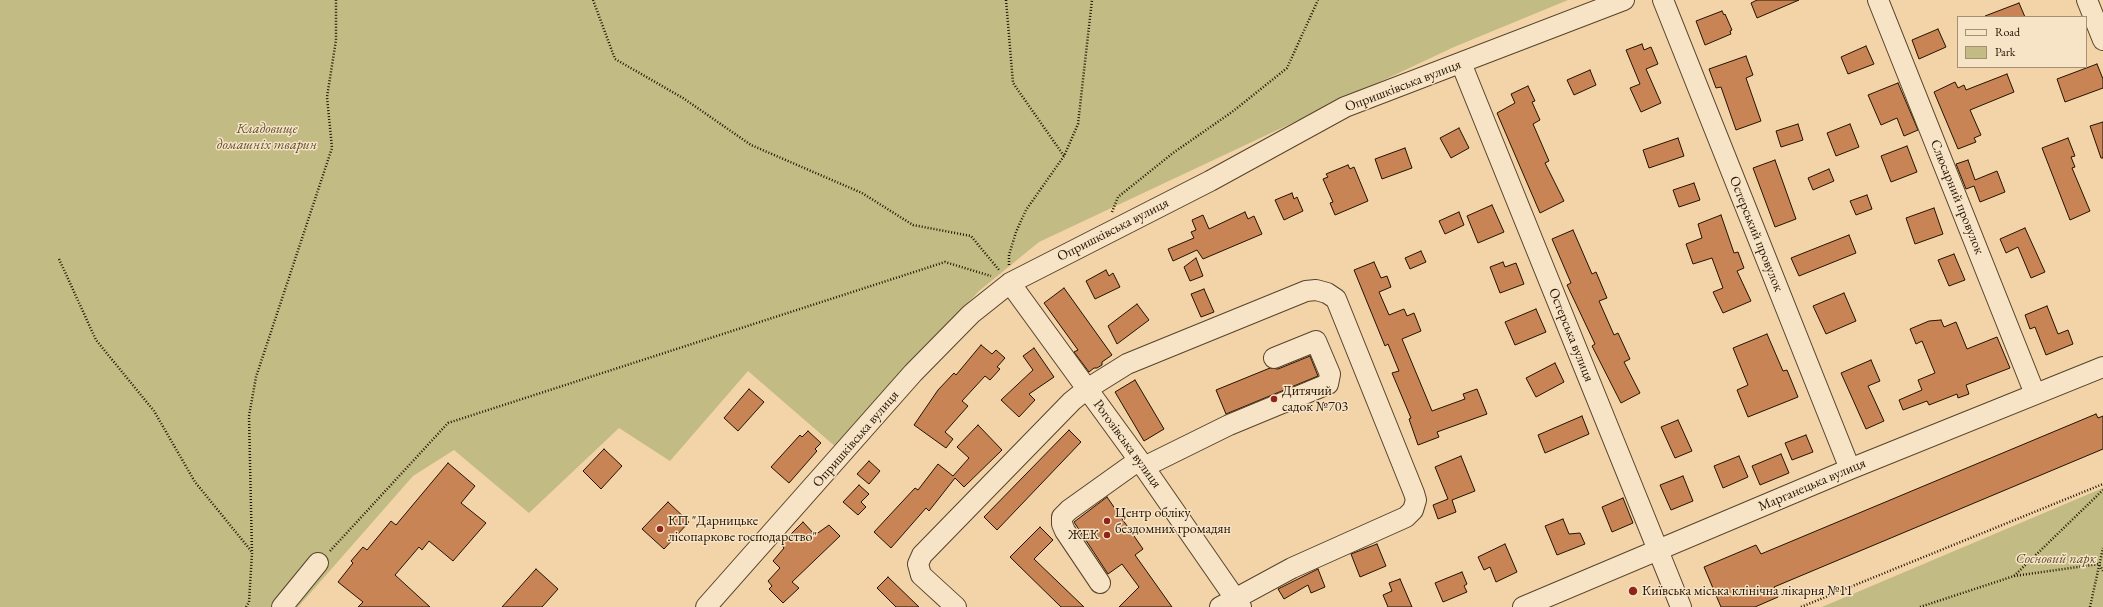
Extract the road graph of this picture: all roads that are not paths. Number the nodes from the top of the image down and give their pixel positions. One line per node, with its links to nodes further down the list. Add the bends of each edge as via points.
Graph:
1 (1624, 0): 6 (street, Опришківська вулиця)
2 (1663, 0): 13 (street, Остерський провулок)
3 (1878, 0): 11 (street, Слюсарний провулок)
4 (2087, 0): 5 (street)
5 (2103, 40)
6 (1461, 63): 7 (street, Опришківська вулиця, via 1345,107 1210,181); 14 (street, Остерська вулиця)
7 (1010, 283): 10 (street, Рогозівська вулиця); 19 (street, Опришківська вулиця, via 971,314 913,373)
8 (1274, 358): 12 (street, via 1316,341 1330,374 1328,384)
9 (2103, 367): 11 (street, Марганецька вулиця)
10 (1087, 389): 12 (street, Рогозівська вулиця); 17 (street, via 1127,364 1306,291 1316,290 1336,299 1414,493 1416,500 1413,510 1406,517 1292,568); 20 (street, via 1072,401 922,555 918,564 921,575)
11 (2035, 394): 13 (street, Марганецька вулиця)
12 (1141, 463): 16 (street, via 1068,510 1062,517 1065,531); 17 (street, Рогозівська вулиця)
13 (1850, 469): 14 (street, Марганецька вулиця)
14 (1659, 549): 21 (street, Марганецька вулиця); 22 (street, Остерська вулиця)
15 (318, 563): 18 (street)
16 (1100, 583)
17 (1232, 604)
18 (282, 607)
19 (706, 607)
20 (956, 607)
21 (1523, 607)
22 (1681, 607)

